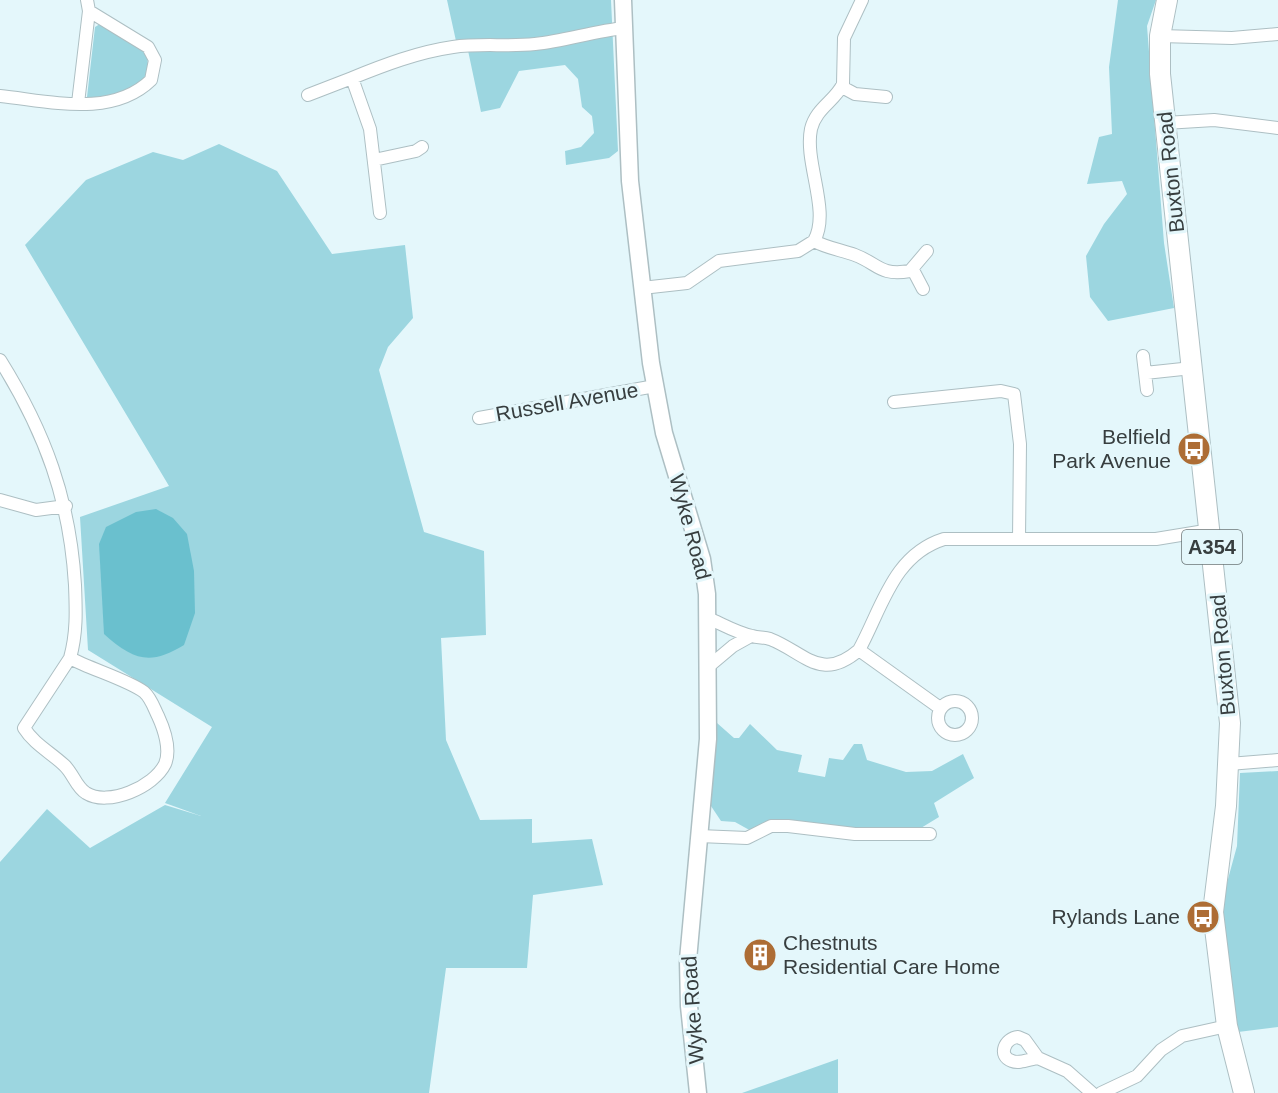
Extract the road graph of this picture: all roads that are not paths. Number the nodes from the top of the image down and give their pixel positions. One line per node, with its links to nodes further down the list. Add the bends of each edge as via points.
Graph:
1 (623, 0): 5 (main road, Wyke Road)
2 (862, 0): 9 (street, via 844,38)
3 (1167, 0): 7 (highway, Buxton Road / A354)
4 (88, 6): 13 (street); 13 (street, via 148,46 155,60 152,80 132,95 103,104)
5 (625, 28): 8 (street, via 532,45 442,49); 22 (main road, Wyke Road, via 630,181)
6 (1278, 34): 7 (street, via 1232,39)
7 (1160, 36): 14 (highway, Buxton Road / A354)
8 (352, 78): 10 (street); 17 (street, via 370,129)
9 (842, 87): 12 (street, via 861,95); 19 (street, via 823,106 811,130 819,222)
10 (308, 95)
11 (0, 96): 13 (street)
12 (886, 97)
13 (78, 103)
14 (1165, 123): 15 (street, via 1214,120); 26 (highway, Buxton Road / A354)
15 (1278, 128)
16 (422, 147): 17 (street)
17 (374, 160): 18 (street)
18 (380, 213)
19 (814, 241): 21 (street, via 858,256 882,271); 22 (street, via 798,251 719,261 687,283)
20 (927, 251): 21 (street)
21 (913, 270): 23 (street)
22 (642, 288): 29 (main road, Wyke Road)
23 (923, 289)
24 (1143, 356): 27 (street)
25 (0, 360): 28 (street)
26 (1192, 368): 27 (street); 35 (highway, Buxton Road / A354)
27 (1145, 373): 30 (street)
28 (4, 377): 34 (street, via 29,411)
29 (655, 386): 32 (street, Russell Avenue); 37 (main road, Wyke Road, via 666,442 702,559)
30 (1147, 390)
31 (894, 402): 36 (street, via 1001,391 1014,394 1020,444)
32 (479, 418)
33 (0, 500): 34 (street, via 36,510)
34 (66, 506): 40 (street, via 73,540 77,618)
35 (1211, 530): 36 (street, via 1156,538); 44 (highway, Buxton Road / A354, via 1228,704)
36 (1019, 539): 39 (street, via 944,539 917,551 892,581)
37 (708, 618): 38 (street); 41 (main road, Wyke Road)
38 (752, 636): 39 (street, via 772,640 800,658 821,664 841,662); 41 (street, via 733,646)
39 (859, 650): 42 (street)
40 (70, 658): 40 (street, via 145,693 161,724 167,745 166,762 153,778 127,794 112,799 88,794 66,767 35,743 24,728)
41 (708, 668): 46 (main road, Wyke Road, via 708,739)
42 (940, 708)
43 (1278, 760): 44 (street)
44 (1229, 764): 47 (highway, Buxton Road / A354, via 1213,912)
45 (930, 834): 46 (street, via 855,834 771,826 747,838)
46 (699, 836): 49 (main road, Wyke Road, via 688,992)
47 (1227, 1026): 51 (street, via 1182,1036 1161,1050 1137,1076); 52 (highway, Buxton Road / A354)
48 (1038, 1058): 50 (street, via 1067,1071)
49 (698, 1093)
50 (1092, 1093)
51 (1101, 1093)
52 (1244, 1093)

